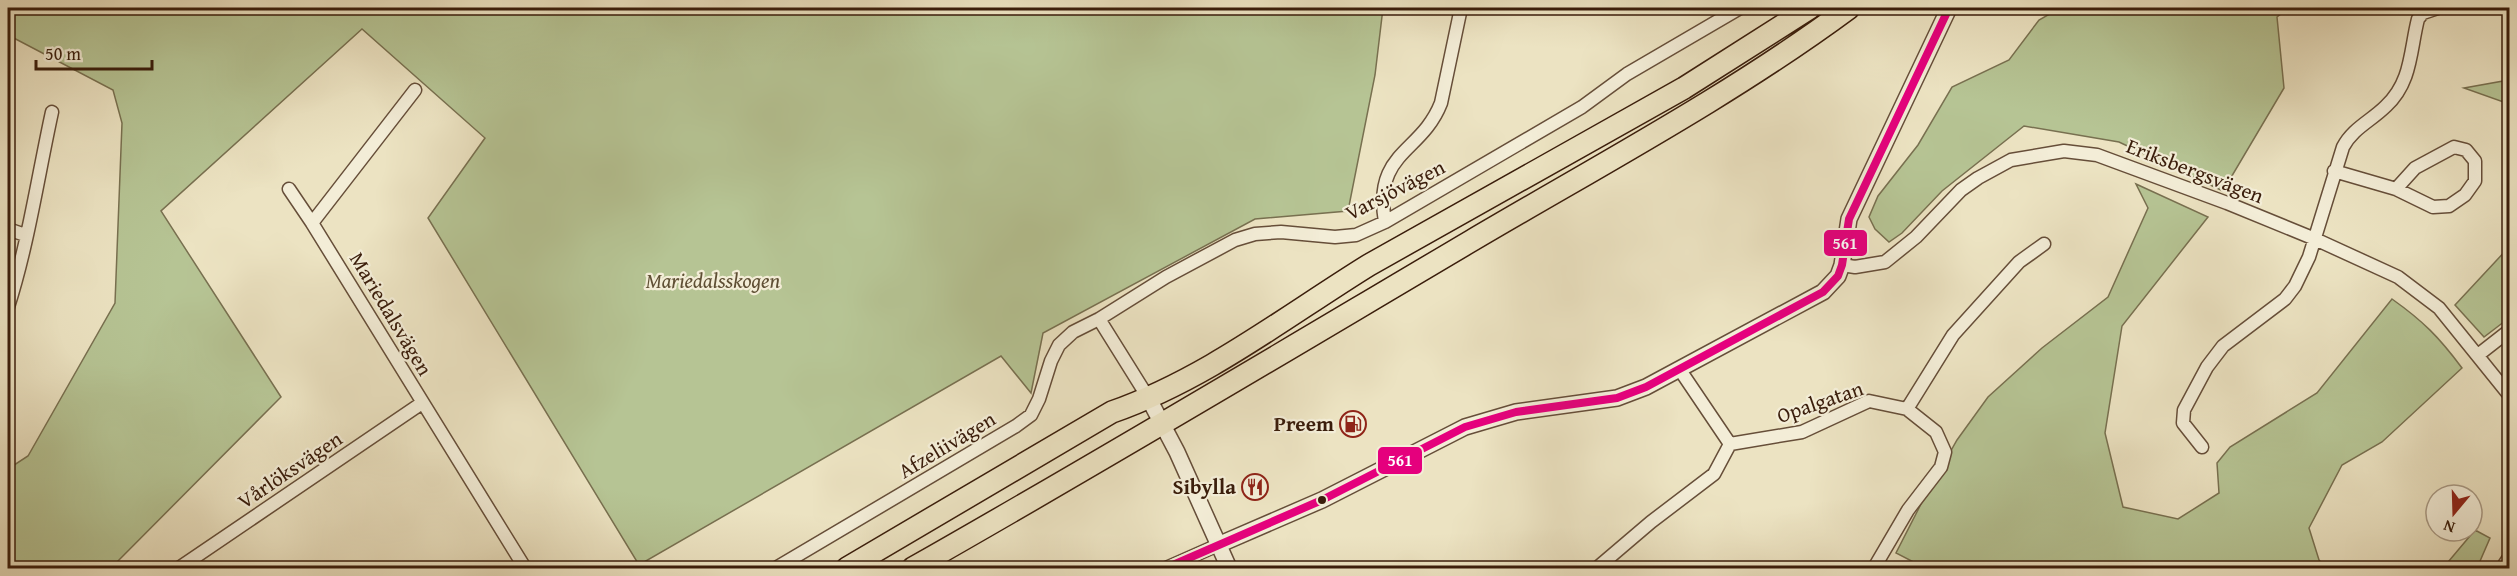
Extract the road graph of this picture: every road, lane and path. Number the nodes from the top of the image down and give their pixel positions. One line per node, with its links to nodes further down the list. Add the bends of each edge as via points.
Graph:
1 (1461, 8): 12 (street, via 1441,103 1394,162 1382,188)
2 (1740, 8): 12 (street, Varsjövägen, via 1627,74 1582,107)
3 (1810, 8): 25 (highway, via 1684,88 1379,260 1279,325)
4 (1849, 8): 28 (highway, via 1705,104)
5 (1949, 8): 18 (street, via 1849,219)
6 (2438, 8): 9 (street, via 2418,19 2408,72 2398,92 2349,135)
7 (415, 90): 13 (street)
8 (52, 112): 15 (street)
9 (2334, 171): 11 (street); 16 (street)
10 (289, 189): 13 (street, Mariedalsvägen)
11 (2396, 189): 11 (street, via 2433,207 2449,206 2465,195 2475,181 2475,161 2466,150 2454,147 2415,168)
12 (1385, 222): 20 (street, Varsjövägen, via 1356,235 1281,232 1235,240)
13 (312, 223): 26 (street, Mariedalsvägen)
14 (8, 229): 15 (street)
15 (25, 234): 19 (street, via 22,264)
16 (2315, 239): 18 (street, Eriksbergsvägen, via 2114,159 2055,152 2012,160 1978,178 1885,262); 22 (street, Eriksbergsvägen, via 2416,289 2439,308); 30 (street, via 2295,286 2285,299 2223,346 2207,367 2184,410 2183,423)
17 (2044, 244): 27 (street, via 2019,262 1953,335)
18 (1842, 265): 23 (street, via 1838,276 1823,292)
19 (8, 307)
20 (1099, 319): 25 (street); 35 (street, Afzeliivägen, via 1073,332 1059,345 1031,415 1017,426)
21 (2510, 330): 22 (street)
22 (2478, 355): 24 (street, Eriksbergsvägen)
23 (1680, 370): 29 (street); 31 (street, via 1617,398 1516,412 1465,427 1329,496)
24 (2510, 396)
25 (1149, 399): 28 (street); 36 (highway, via 1112,412)
26 (422, 403): 33 (street, Vårlöksvägen); 34 (street, Mariedalsvägen)
27 (1907, 409): 29 (street, Opalgatan, via 1869,401 1802,432); 41 (street, Opalgatan, via 1936,432 1945,452 1941,467 1908,510)
28 (1163, 424): 31 (street); 37 (highway)
29 (1730, 444): 40 (street, via 1714,474)
30 (2202, 447)
31 (1218, 545): 38 (street); 39 (street)
32 (2510, 556): 42 (street)
33 (179, 568)
34 (525, 568)
35 (776, 568)
36 (847, 568)
37 (913, 568)
38 (1166, 568)
39 (1228, 568)
40 (1597, 568)
41 (1874, 568)
42 (2502, 568)

